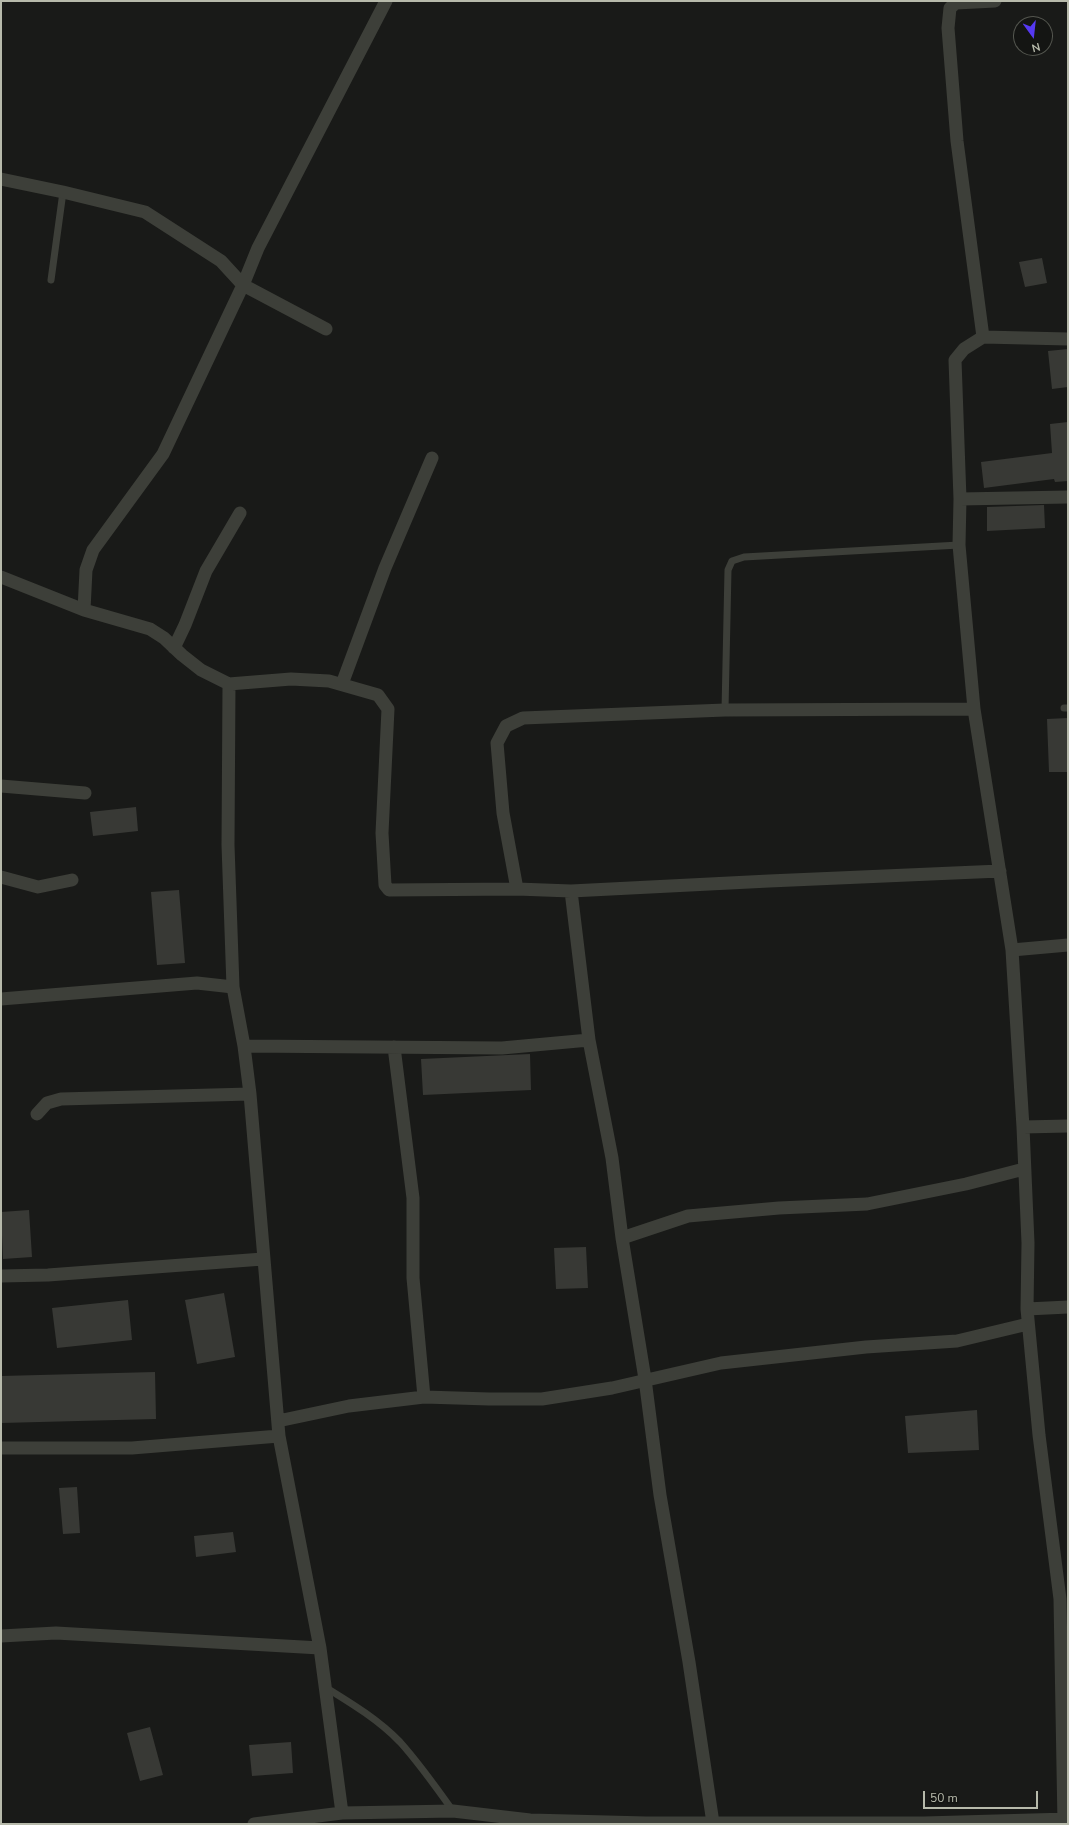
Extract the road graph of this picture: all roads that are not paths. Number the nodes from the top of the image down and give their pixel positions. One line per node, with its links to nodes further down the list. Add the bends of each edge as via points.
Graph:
1 (386, 1): 6 (street, via 258,248)
2 (995, 1): 8 (street, via 956,3 950,8 948,28 957,141)
3 (1, 179): 4 (street)
4 (63, 192): 5 (lane); 6 (street, via 145,212 221,261)
5 (52, 280)
6 (243, 285): 7 (street); 16 (street, via 163,454 93,550 86,570)
7 (326, 330)
8 (983, 337): 9 (street); 12 (street, via 964,349 955,360)
9 (1068, 339)
10 (432, 458): 19 (street, via 384,568)
11 (1068, 497): 12 (street)
12 (960, 499): 14 (street)
13 (240, 513): 17 (street, via 206,571 186,625)
14 (959, 545): 20 (street); 21 (lane, via 744,557 732,562 728,570)
15 (1, 577): 16 (street)
16 (84, 610): 17 (street, via 150,629)
17 (174, 648): 18 (street, via 201,670)
18 (229, 684): 19 (street, via 291,680); 31 (street, via 228,845)
19 (342, 684): 27 (street, via 378,695 388,709 382,833 386,888)
20 (974, 709): 21 (street); 24 (street)
21 (725, 710): 27 (street, via 523,718 506,726 497,743 503,813)
22 (1, 786): 23 (street)
23 (85, 793)
24 (1000, 871): 28 (street); 30 (street)
25 (1, 877): 26 (street, via 38,887)
26 (72, 880)
27 (518, 889): 28 (street)
28 (571, 891): 33 (street)
29 (1068, 945): 30 (street)
30 (1012, 950): 39 (street)
31 (233, 987): 32 (street, via 197,983); 34 (street)
32 (1, 999)
33 (589, 1040): 35 (street, via 502,1048); 41 (street, via 612,1158)
34 (244, 1046): 35 (street); 36 (street)
35 (394, 1047): 48 (street, via 413,1198 413,1278)
36 (250, 1094): 37 (street, via 61,1099 47,1102); 42 (street)
37 (37, 1114)
38 (1068, 1126): 39 (street)
39 (1023, 1127): 40 (street)
40 (1024, 1169): 41 (street, via 966,1184 867,1204 688,1216); 45 (street, via 1028,1243)
41 (622, 1238): 47 (street)
42 (263, 1259): 43 (street); 49 (street)
43 (1, 1276)
44 (1068, 1307): 45 (street)
45 (1026, 1308): 46 (street)
46 (1028, 1324): 47 (street, via 957,1341 866,1347 721,1363); 52 (street, via 1039,1435)
47 (645, 1380): 48 (street, via 542,1399); 62 (street, via 660,1495 689,1662)
48 (424, 1397): 49 (street, via 349,1406)
49 (278, 1422): 50 (street)
50 (279, 1436): 51 (street, via 132,1448); 54 (street)
51 (1, 1448)
52 (1064, 1599): 55 (street)
53 (1, 1636): 54 (street, via 56,1633)
54 (320, 1648): 56 (street)
55 (1065, 1679): 59 (street)
56 (325, 1687): 57 (lane, via 358,1708 399,1741 426,1773); 58 (street)
57 (452, 1811): 58 (street); 60 (street)
58 (342, 1813): 61 (street)
59 (1066, 1821): 62 (street)
60 (530, 1822): 62 (street)
61 (254, 1824)
62 (713, 1824)

